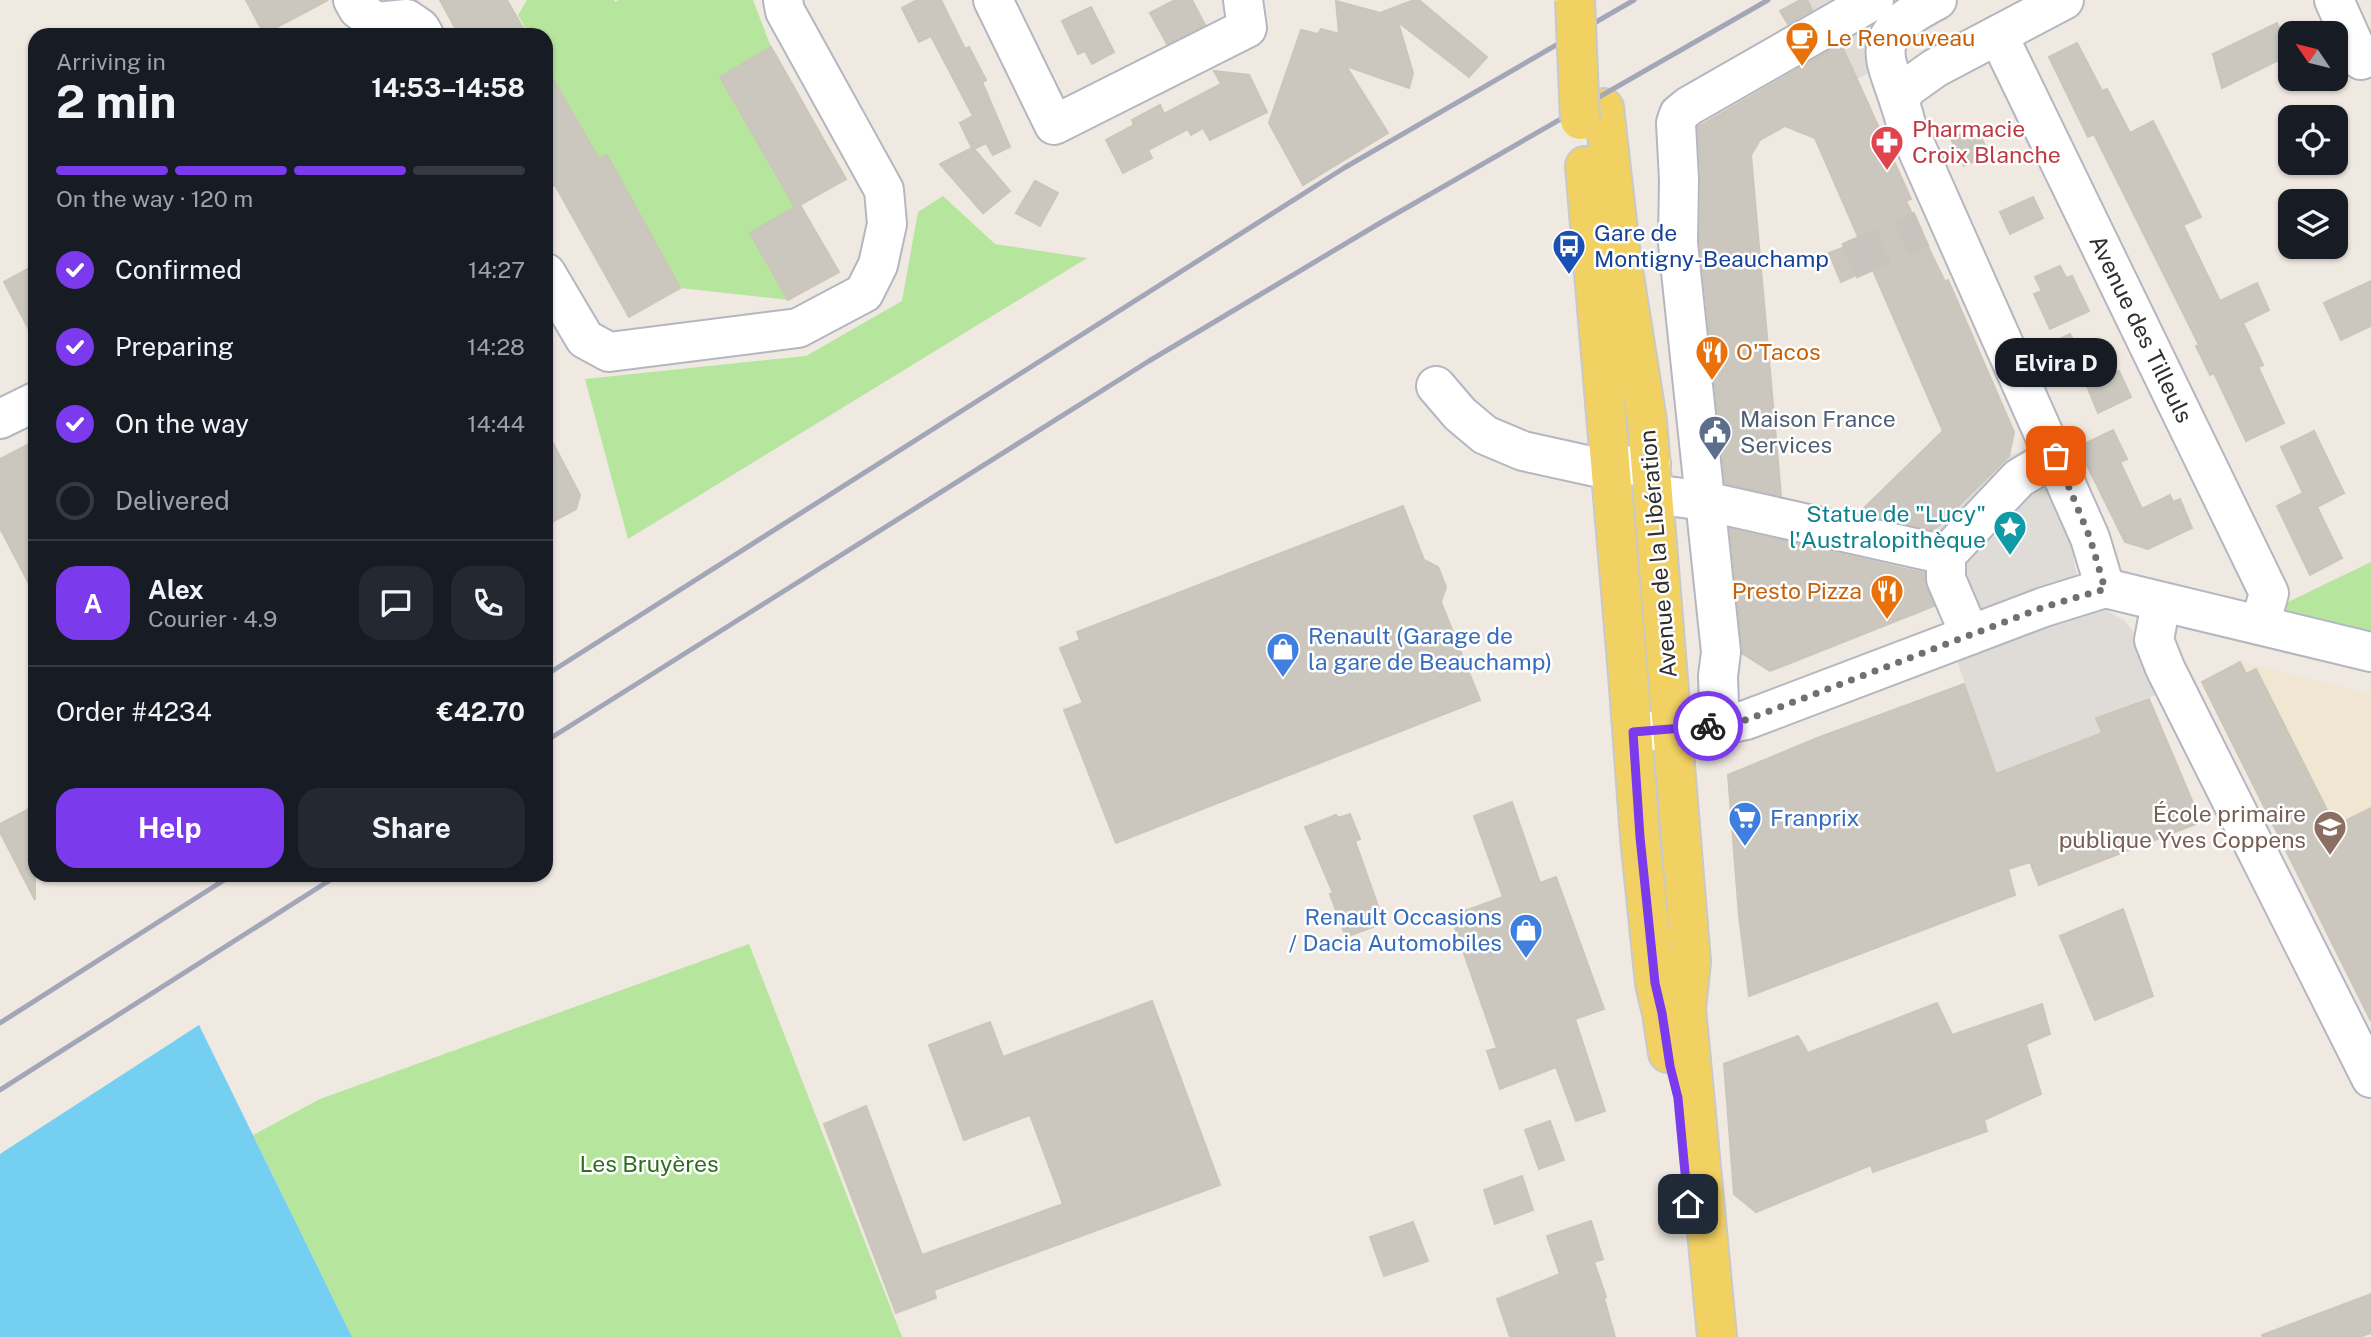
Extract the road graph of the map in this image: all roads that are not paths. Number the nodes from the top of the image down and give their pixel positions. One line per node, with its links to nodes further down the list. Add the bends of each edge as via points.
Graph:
1 (353, 0): 11 (street, via 376,22 407,19)
2 (783, 0): 16 (street, via 884,190 887,225 878,265 864,293 798,328 609,352 585,339)
3 (993, 0): 4 (street, via 1054,125 1247,28)
4 (1243, 0)
5 (1575, 0): 15 (main road, bridge)
6 (1598, 0): 15 (main road)
7 (1874, 0): 23 (street, via 1679,114 1678,243)
8 (1937, 0): 14 (street, via 1909,14 1887,39 1885,58)
9 (2064, 0): 12 (street)
10 (2334, 0): 13 (street)
11 (420, 28)
12 (1998, 35): 14 (street, via 1917,79); 27 (street, Avenue des Tilleuls, via 2269,593)
13 (2361, 61)
14 (1900, 100): 20 (street, via 1935,224)
15 (1592, 114): 21 (main road, Avenue de la Libération); 22 (main road, Avenue de la Libération, via 1621,257)
16 (553, 285)
17 (1436, 386): 21 (street, via 1485,435 1523,451)
18 (28, 405): 19 (street)
19 (0, 419)
20 (2056, 456): 24 (street, via 2019,478); 25 (street, via 2090,538)
21 (1611, 467): 22 (street); 32 (main road, Avenue de la Libération)
22 (1652, 479): 23 (street); 31 (main road, Avenue de la Libération)
23 (1705, 501): 24 (street); 30 (street, via 1721,652)
24 (1946, 555): 28 (street, via 1946,579)
25 (2105, 589): 26 (street); 28 (street)
26 (2161, 603): 27 (street); 33 (street, via 2154,640 2165,668)
27 (2260, 625): 29 (street)
28 (1970, 635): 31 (street, via 1746,720)
29 (2371, 652)
30 (1719, 705)
31 (1673, 729): 32 (street); 35 (main road, Avenue de la Libération, via 1691,962 1686,1008)
32 (1633, 732): 34 (main road, Avenue de la Libération, via 1655,983 1678,1098)
33 (2371, 1078)
34 (1699, 1337)
35 (1717, 1337)

